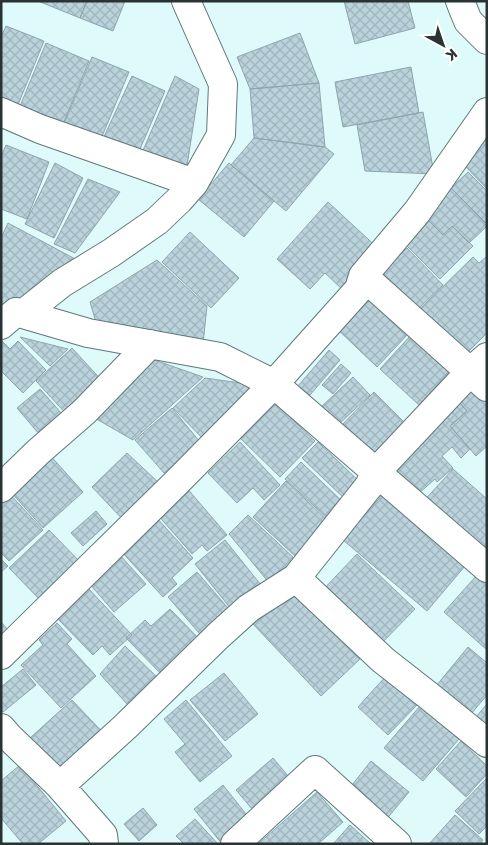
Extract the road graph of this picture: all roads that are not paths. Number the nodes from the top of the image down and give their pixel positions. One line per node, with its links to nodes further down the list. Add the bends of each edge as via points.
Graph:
1 (186, 1): 6 (street, via 223,84 221,135)
2 (460, 1): 3 (street, via 468,21)
3 (487, 40)
4 (1, 112): 6 (street)
5 (487, 112): 7 (street, via 417,212)
6 (194, 183): 8 (street, via 157,222)
7 (363, 276): 10 (street); 11 (street, via 359,289)
8 (10, 315): 9 (street, via 88,334)
9 (150, 344): 11 (street, via 220,357); 13 (street, via 84,412)
10 (481, 372): 12 (street)
11 (274, 384): 12 (street); 16 (street)
12 (376, 472): 14 (street); 15 (street, via 369,486)
13 (1, 488)
14 (487, 568)
15 (296, 578): 18 (street, via 383,660); 19 (street, via 249,608)
16 (1, 655)
17 (1, 728): 19 (street)
18 (487, 744)
19 (60, 786): 20 (street, via 103,835)
20 (104, 844)
21 (235, 844): 22 (street, via 315,770)
22 (397, 844)

